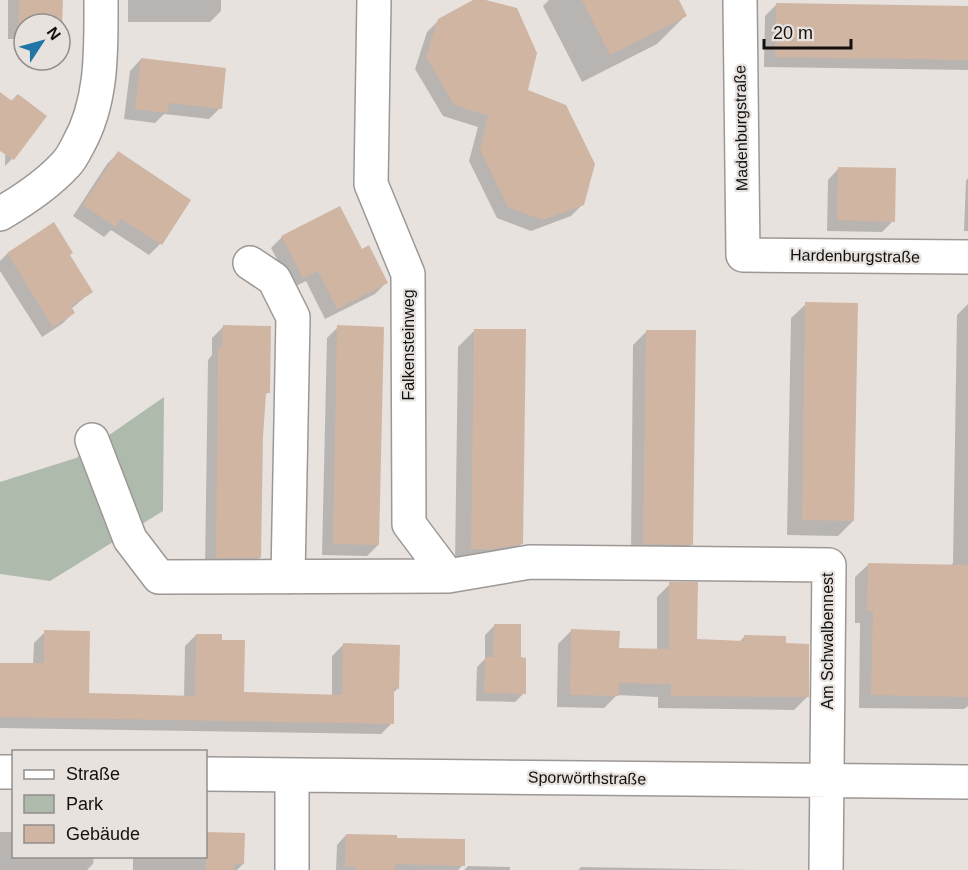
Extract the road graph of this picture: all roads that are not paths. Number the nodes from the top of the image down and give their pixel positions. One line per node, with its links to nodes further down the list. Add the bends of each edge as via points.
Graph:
1 (101, 0): 4 (street, via 101,54 95,101 86,131 68,163 32,196)
2 (374, 0): 9 (street, Falkensteinweg, via 371,184 408,274 409,524)
3 (740, 0): 5 (street, Madenburgstraße)
4 (0, 214)
5 (742, 255): 6 (street, Hardenburgstraße)
6 (968, 257)
7 (250, 263): 10 (street, via 274,279 293,317)
8 (92, 440): 10 (street, via 130,539 159,577)
9 (448, 576): 10 (street); 13 (street, Am Schwalbennest, via 530,562 829,565)
10 (288, 577)
11 (207, 774): 12 (street, Sporwörthstraße)
12 (292, 775): 13 (street, Sporwörthstraße); 15 (street)
13 (827, 781): 14 (street, Sporwörthstraße); 16 (street, Am Schwalbennest)
14 (968, 782)
15 (292, 870)
16 (826, 870)

